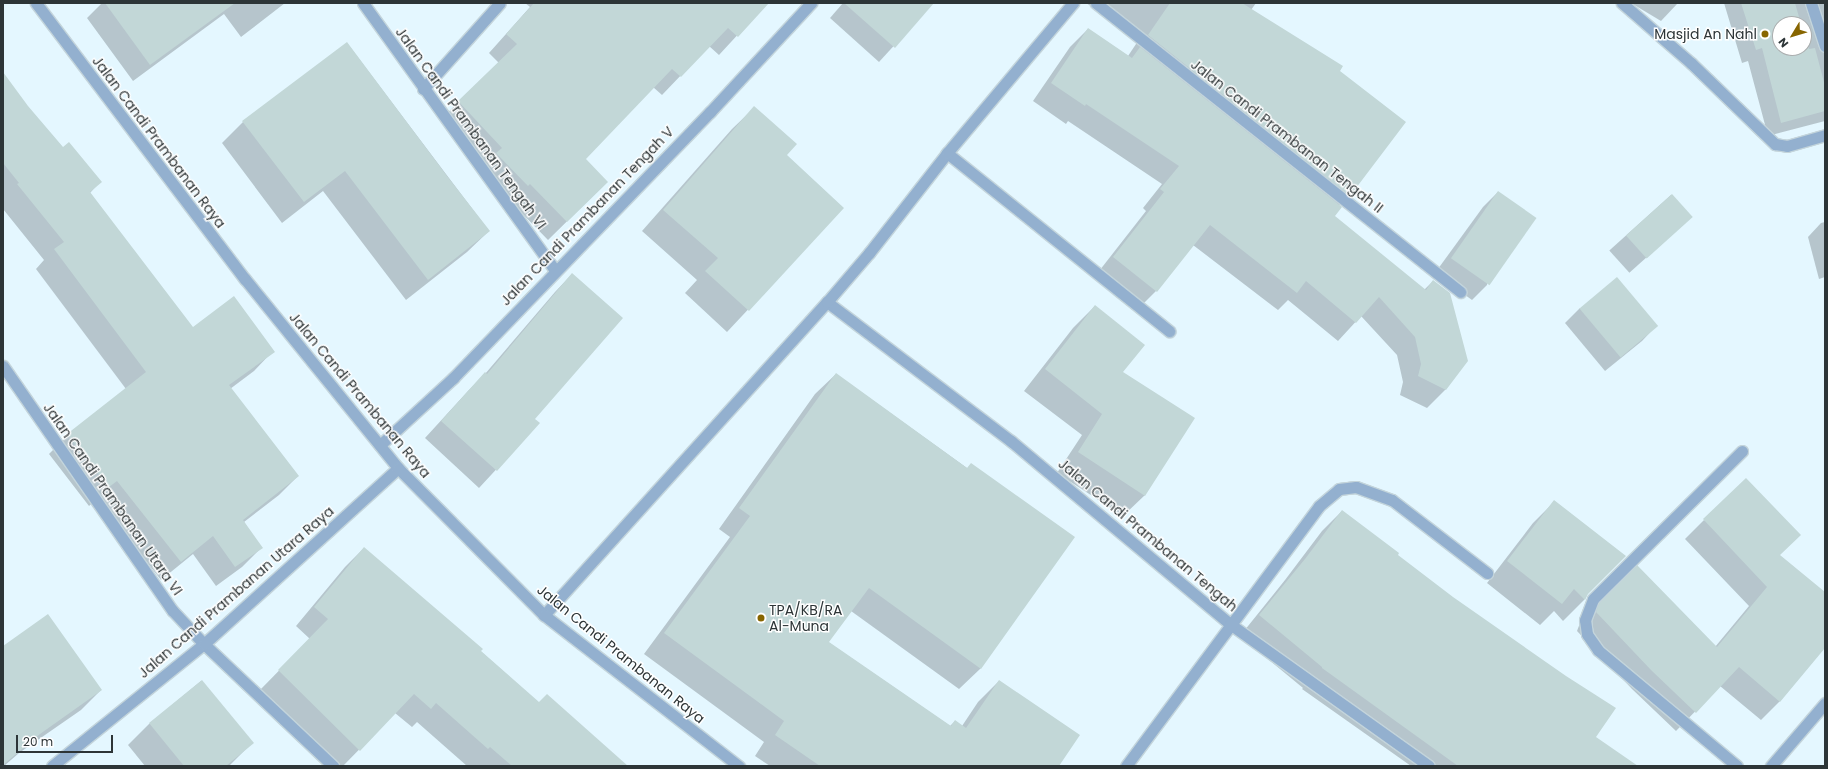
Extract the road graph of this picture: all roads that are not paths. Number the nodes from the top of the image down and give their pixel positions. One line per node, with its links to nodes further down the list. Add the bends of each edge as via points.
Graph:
1 (36, 3): 18 (street, Jalan Candi Prambanan Raya, via 245,279)
2 (363, 3): 10 (street, Jalan Candi Prambanan Tengah VI)
3 (500, 3): 10 (street)
4 (811, 3): 13 (street, Jalan Candi Prambanan Tengah V, via 710,112)
5 (1073, 3): 12 (street)
6 (1096, 3): 14 (street, Jalan Candi Prambanan Tengah II)
7 (1622, 3): 11 (street, via 1691,63 1775,144 1787,146)
8 (1811, 3): 9 (street)
9 (1825, 46)
10 (423, 89): 13 (street, Jalan Candi Prambanan Tengah VI)
11 (1825, 135)
12 (947, 153): 15 (street); 16 (street)
13 (555, 270): 18 (street, Jalan Candi Prambanan Tengah V, via 453,378)
14 (1460, 292)
15 (827, 302): 22 (street); 23 (street, Jalan Candi Prambanan Tengah, via 1011,440)
16 (1169, 331)
17 (3, 366): 24 (street, Jalan Candi Prambanan Utara VI, via 172,610)
18 (380, 445): 20 (street, Jalan Candi Prambanan Raya)
19 (1742, 451): 31 (street, via 1593,599 1585,620 1587,634 1598,650)
20 (398, 468): 22 (street, Jalan Candi Prambanan Raya); 24 (street, Jalan Candi Prambanan Utara Raya)
21 (1487, 573): 23 (street, Jalan Candi Prambanan Tengah, via 1392,500 1356,487 1339,489 1319,506)
22 (544, 615): 28 (street, Jalan Candi Prambanan Raya)
23 (1230, 624): 29 (street); 30 (street)
24 (204, 644): 26 (street, Jalan Candi Prambanan Utara Raya); 27 (street, Jalan Candi Prambanan Utara VI)
25 (1825, 702): 32 (street)
26 (52, 766)
27 (333, 766)
28 (739, 766)
29 (1126, 766)
30 (1429, 766)
31 (1737, 766)
32 (1771, 766)

